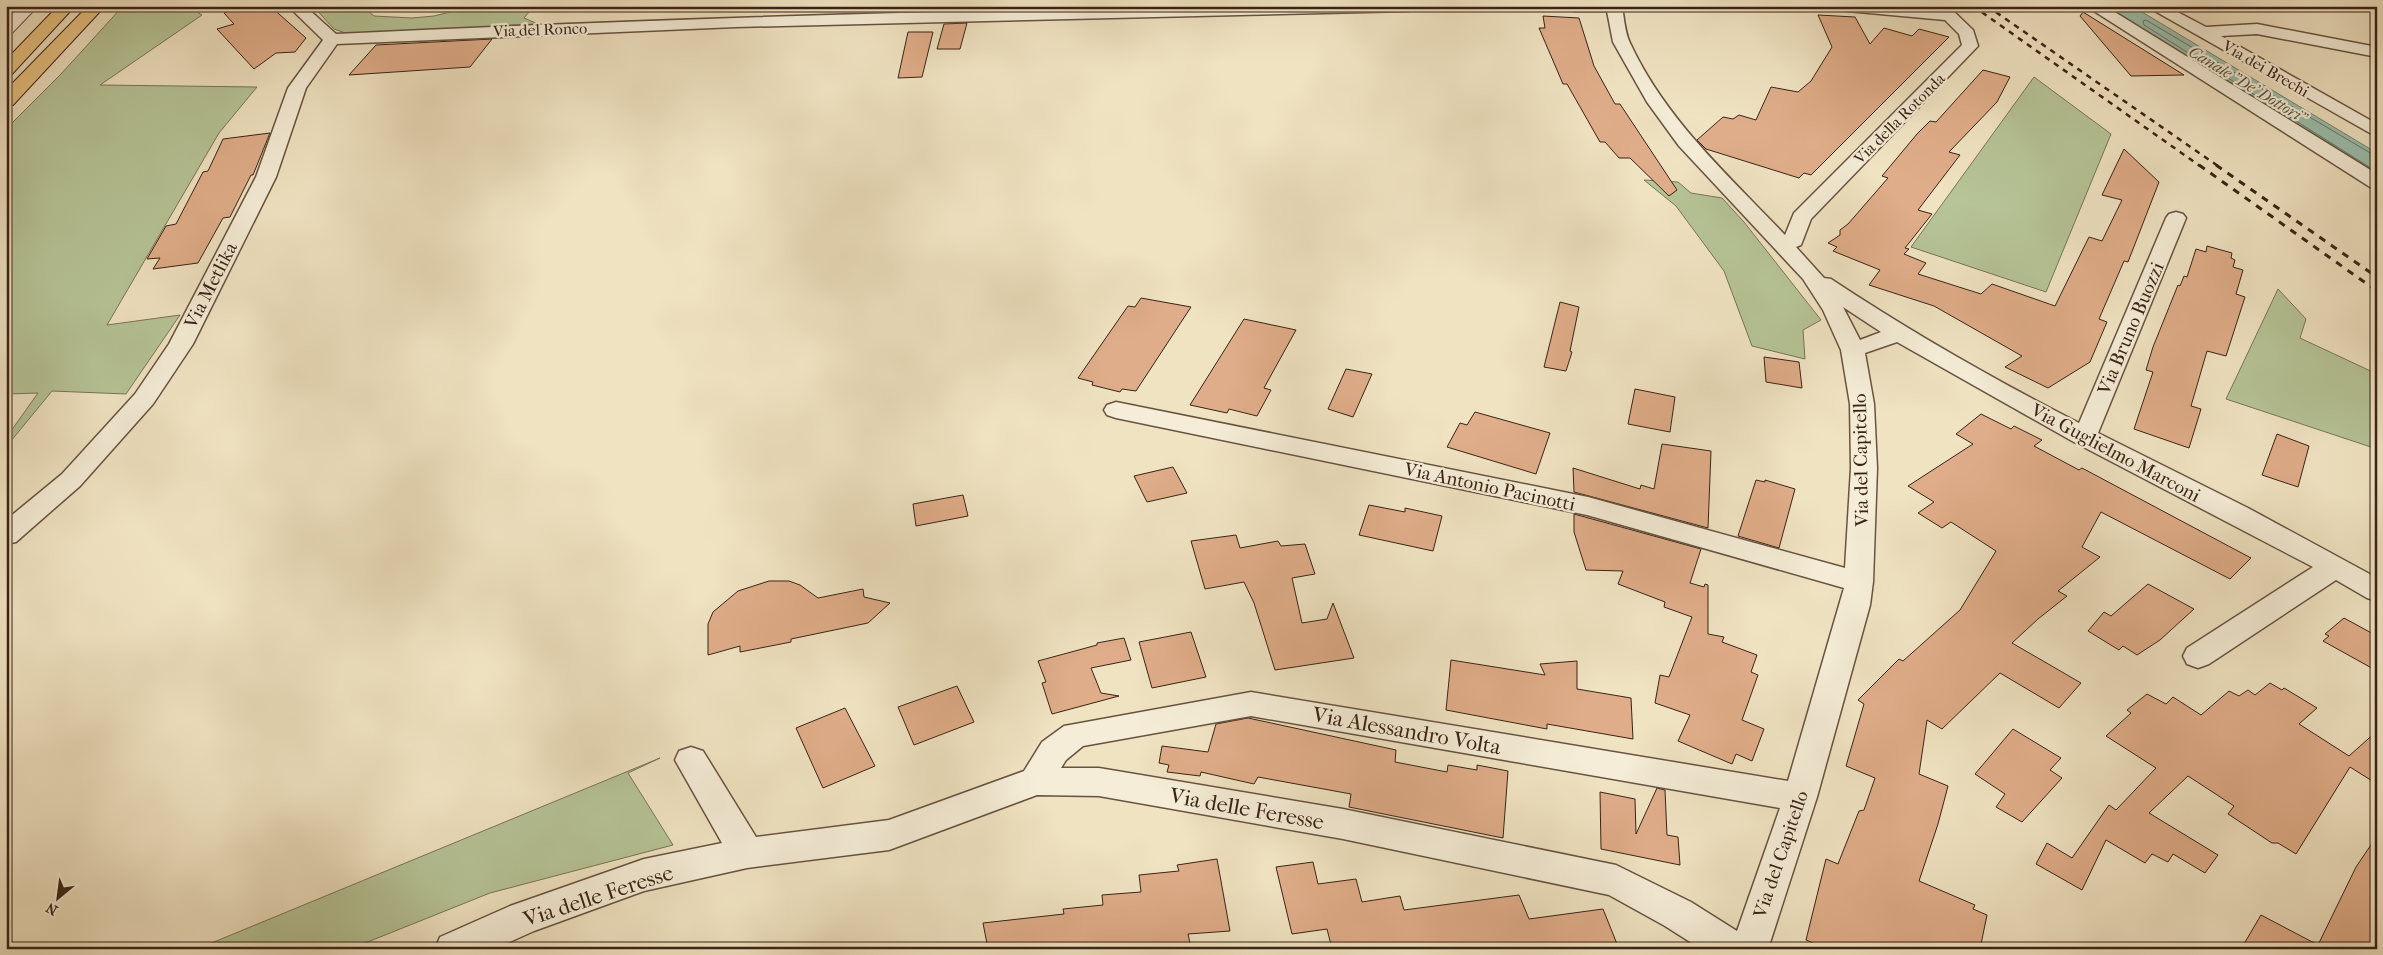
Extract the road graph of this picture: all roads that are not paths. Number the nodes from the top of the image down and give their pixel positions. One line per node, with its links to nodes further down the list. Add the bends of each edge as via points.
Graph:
1 (30, 6): 13 (street)
2 (67, 6): 17 (highway)
3 (97, 6): 18 (highway)
4 (296, 6): 15 (street)
5 (1408, 6): 10 (street, Via del Ronco)
6 (1575, 6): 11 (street)
7 (1847, 6): 12 (street)
8 (2094, 6): 20 (street)
9 (2154, 6): 14 (street, Via dei Brechi)
10 (1346, 7): 15 (street, Via del Ronco, via 824,19)
11 (1614, 7): 22 (street, Via del Capitello, via 1621,42 1653,98 1686,142)
12 (1944, 11): 21 (street, Via della Rotonda, via 1968,33 1970,46)
13 (6, 29)
14 (2203, 32): 16 (street, via 2257,29); 19 (street, Via dei Brechi)
15 (332, 39): 30 (street, Via Metlika, via 297,88 266,177 170,360 144,399 71,480)
16 (2377, 52)
17 (6, 70)
18 (6, 101)
19 (2377, 132)
20 (2377, 184)
21 (1801, 217): 22 (street); 24 (street, Via della Rotonda, via 1794,241)
22 (1758, 218): 24 (street, Via del Capitello)
23 (2176, 218): 29 (street, Via Bruno Buozzi, via 2089,428)
24 (1782, 244): 25 (street, Via del Capitello)
25 (1810, 275): 26 (street, Via Guglielmo Marconi); 27 (street, Via del Capitello, via 1834,310)
26 (1900, 334): 27 (street); 29 (street, Via Guglielmo Marconi)
27 (1853, 350): 32 (street, Via del Capitello, via 1862,404 1864,459)
28 (1116, 410): 32 (street, Via Antonio Pacinotti, via 1588,506)
29 (2081, 435): 31 (street, Via Guglielmo Marconi)
30 (6, 535)
31 (2335, 567): 33 (street, Via Guglielmo Marconi); 34 (street)
32 (1859, 582): 37 (street, Via del Capitello)
33 (2377, 592)
34 (2198, 656)
35 (691, 760): 38 (street)
36 (1036, 781): 37 (street, Via Alessandro Volta, via 1054,751 1075,735 1251,704); 38 (street, Via delle Feresse, via 890,835); 40 (street, Via delle Feresse, via 1099,782 1343,824 1616,881 1678,914)
37 (1800, 797): 41 (street, Via del Capitello)
38 (748, 853): 39 (street, Via delle Feresse, via 644,875 523,918)
39 (453, 949)
40 (1733, 949)
41 (1748, 949)

